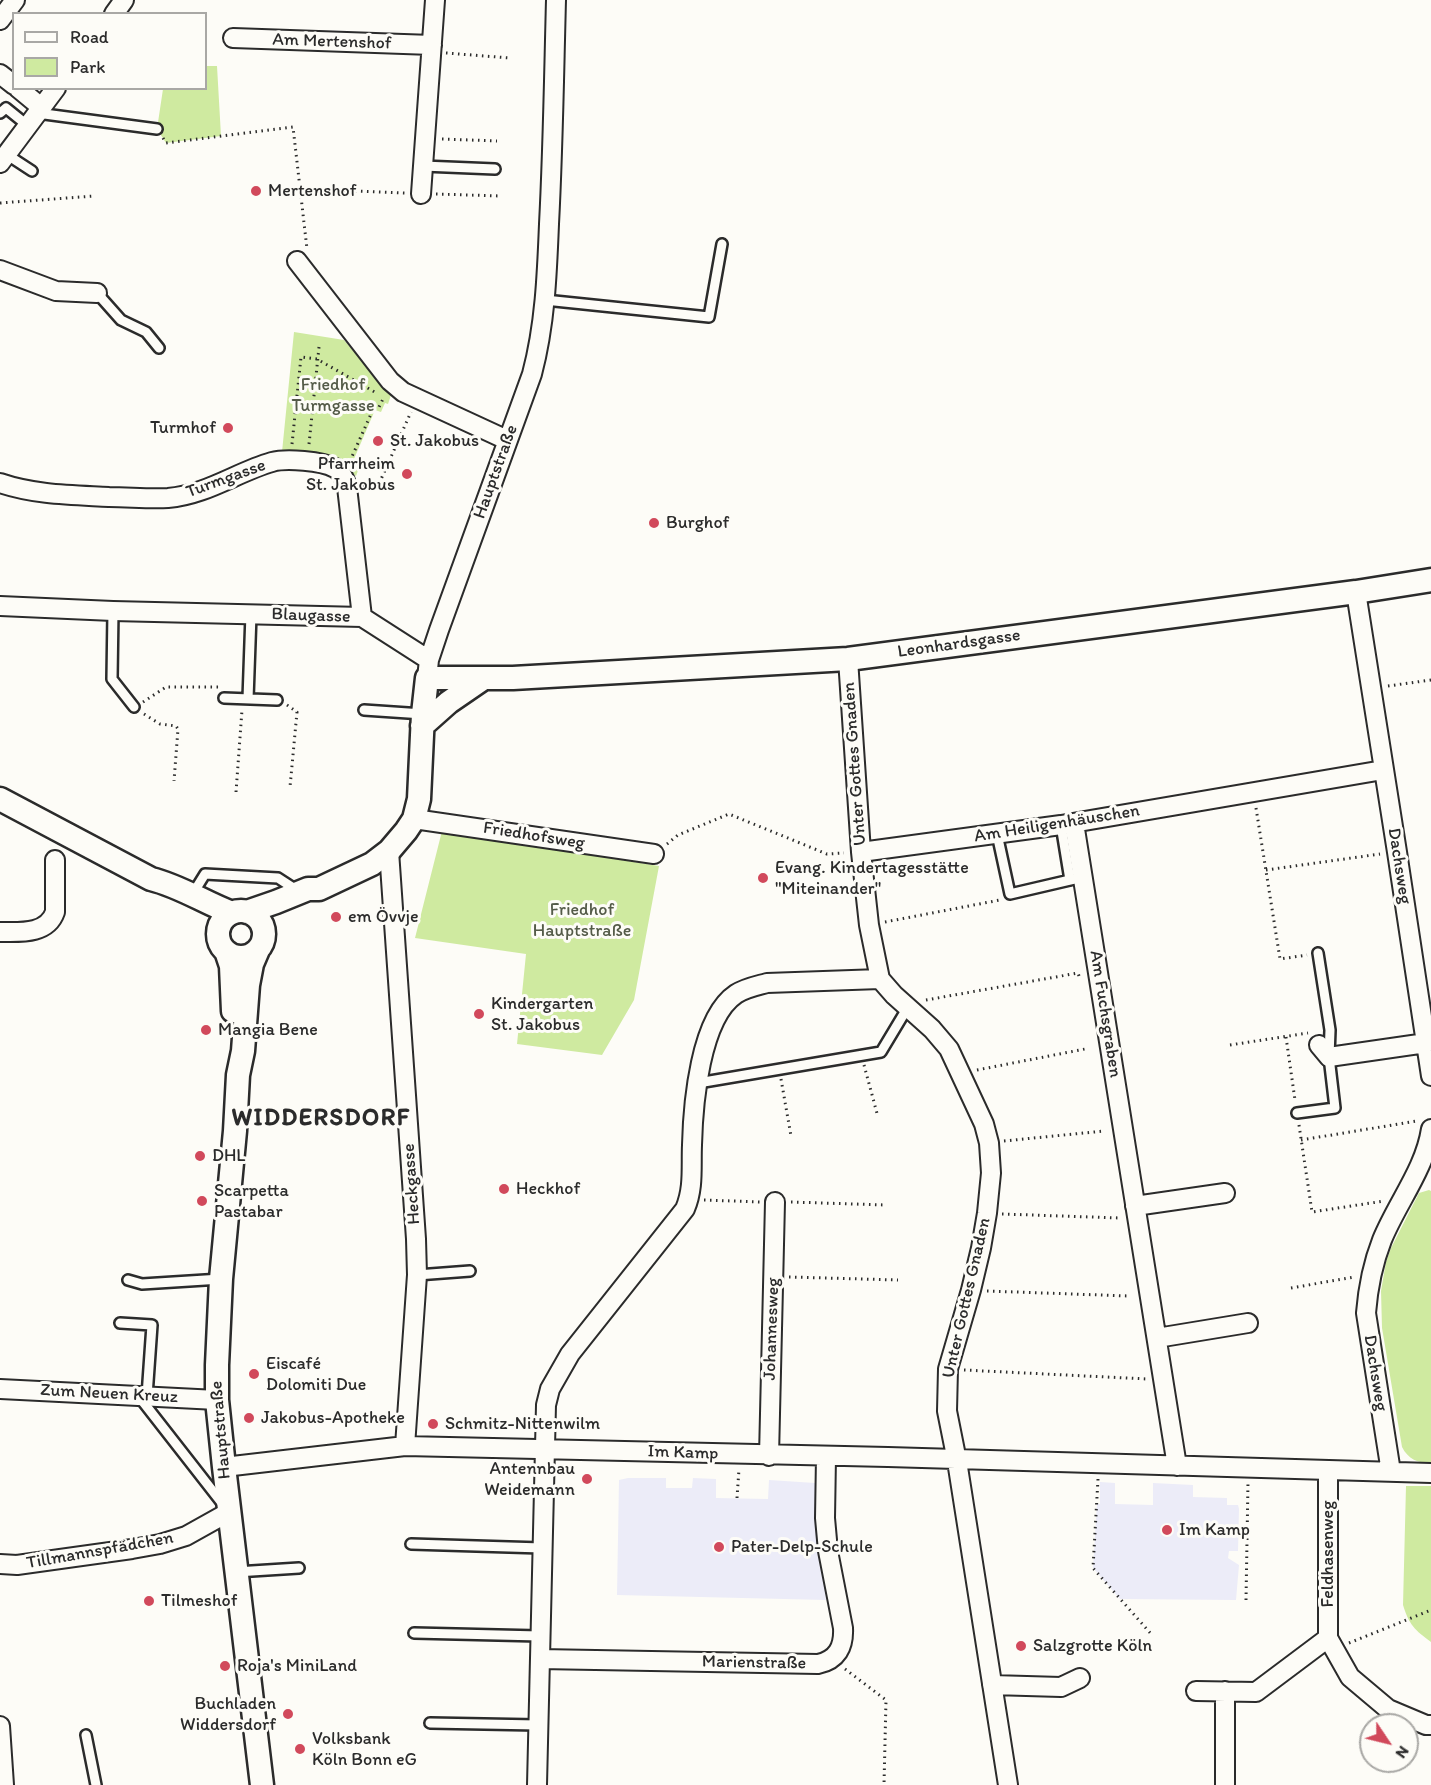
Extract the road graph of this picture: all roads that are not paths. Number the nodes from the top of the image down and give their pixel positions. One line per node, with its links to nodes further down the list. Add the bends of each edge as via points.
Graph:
1 (15, 0): 4 (street)
2 (435, 0): 6 (street)
3 (556, 0): 21 (street, Hauptstraße, via 550,202 541,270)
4 (0, 20)
5 (232, 38): 6 (street, Am Mertenshof)
6 (432, 49): 13 (street)
7 (19, 90): 10 (street)
8 (54, 90): 10 (street)
9 (0, 113): 10 (lane, via 6,108)
10 (35, 115): 11 (lane); 12 (street)
11 (157, 129)
12 (3, 158): 15 (lane)
13 (423, 166): 14 (lane); 16 (street)
14 (495, 169)
15 (32, 171)
16 (422, 194)
17 (722, 244): 21 (lane, via 709,317)
18 (297, 261): 23 (street, via 400,398)
19 (0, 270): 20 (street, via 56,291)
20 (98, 293): 22 (lane, via 126,324 142,329)
21 (545, 300): 23 (street, Hauptstraße, via 534,366)
22 (159, 348)
23 (507, 440): 32 (street, Hauptstraße)
24 (0, 483): 30 (street, Turmgasse, via 55,495 171,498 220,488 291,453 335,468 344,476 347,487)
25 (1431, 580): 26 (street, Leonhardsgasse)
26 (1356, 592): 31 (street, Leonhardsgasse); 40 (street, Dachsweg)
27 (0, 606): 28 (street, Blaugasse)
28 (113, 611): 29 (street, Blaugasse); 37 (lane, via 112,678)
29 (251, 614): 30 (street, Blaugasse); 35 (lane, Blaugasse)
30 (362, 617): 32 (street, Blaugasse)
31 (848, 659): 33 (street, Leonhardsgasse); 46 (street, Unter Gottes Gnaden)
32 (428, 669): 33 (street, Leonhardsgasse); 39 (street, Hauptstraße)
33 (484, 678): 39 (street)
34 (224, 698): 35 (lane)
35 (246, 699): 36 (lane)
36 (277, 700)
37 (134, 707)
38 (364, 710): 39 (lane)
39 (423, 720): 42 (street, Hauptstraße)
40 (1383, 770): 43 (street, Am Heiligenhäuschen); 58 (street, Dachsweg)
41 (0, 799): 49 (street)
42 (414, 819): 45 (street, Hauptstraße); 47 (street, Friedhofsweg)
43 (1068, 824): 44 (street, Am Heiligenhäuschen); 50 (street, Am Fuchsgraben)
44 (997, 834): 46 (street, Am Heiligenhäuschen); 50 (lane, via 1010,894)
45 (389, 851): 51 (street, Hauptstraße, via 372,864); 72 (street, Heckgasse)
46 (861, 852): 59 (street, Unter Gottes Gnaden)
47 (654, 854)
48 (56, 860): 54 (street, via 53,919 27,932)
49 (152, 879): 52 (street); 55 (street, via 208,922)
50 (1076, 879): 70 (street, Am Fuchsgraben)
51 (309, 890): 52 (lane, via 278,878 205,874); 53 (street, Hauptstraße); 56 (street, Hauptstraße, via 311,897 283,915)
52 (191, 896): 53 (street)
53 (239, 912): 55 (street, via 220,922); 56 (street, via 260,921 264,931)
54 (0, 932)
55 (222, 944): 56 (street, via 239,958 247,957); 63 (street, Hauptstraße, via 231,966)
56 (261, 944): 63 (street, Hauptstraße, via 248,985)
57 (1318, 953): 62 (lane, via 1330,1030)
58 (1423, 966): 61 (street, Dachsweg)
59 (880, 979): 60 (street, Unter Gottes Gnaden); 65 (street, via 766,983 736,995 723,1007 709,1031)
60 (908, 1007): 65 (lane, via 880,1052); 85 (street, Unter Gottes Gnaden, via 949,1049 989,1143 987,1213 971,1290 948,1369 947,1411)
61 (1426, 1043): 62 (street); 64 (street, Dachsweg)
62 (1324, 1051): 66 (lane, via 1335,1108)
63 (238, 1075): 73 (street, Hauptstraße)
64 (1431, 1076)
65 (698, 1083): 82 (street, via 689,1200 558,1374 546,1405)
66 (1297, 1113)
67 (1425, 1125): 89 (street, Dachsweg, via 1426,1151 1382,1240 1366,1312)
68 (1226, 1192): 70 (street)
69 (775, 1202): 83 (street, Johannesweg)
70 (1136, 1206): 77 (street, Am Fuchsgraben)
71 (470, 1271): 72 (lane)
72 (417, 1275): 81 (street, Heckgasse)
73 (221, 1279): 74 (lane, via 142,1284); 80 (street, Hauptstraße)
74 (128, 1280)
75 (120, 1323): 79 (lane, via 152,1325)
76 (1248, 1323): 77 (street)
77 (1157, 1338): 86 (street, Am Fuchsgraben)
78 (0, 1389): 79 (street, Zum Neuen Kreuz)
79 (143, 1396): 80 (street, Zum Neuen Kreuz); 91 (lane)
80 (217, 1400): 87 (street, Hauptstraße)
81 (405, 1446): 82 (street, Im Kamp); 87 (street, Im Kamp)
82 (544, 1450): 83 (street, Im Kamp); 93 (street)
83 (769, 1456): 84 (street, Im Kamp)
84 (826, 1457): 85 (street, Im Kamp); 100 (street, Marienstraße, via 828,1551 843,1628 843,1638 832,1659 818,1664)
85 (957, 1461): 86 (street, Im Kamp); 102 (street, Unter Gottes Gnaden)
86 (1177, 1466): 88 (street, Im Kamp)
87 (224, 1467): 91 (street, Hauptstraße)
88 (1328, 1470): 89 (street, Im Kamp); 99 (street, Feldhasenweg)
89 (1391, 1472): 90 (street, Im Kamp)
90 (1431, 1473)
91 (229, 1512): 94 (street, Tillmannspfädchen, via 186,1536 160,1544 17,1565); 96 (street, Hauptstraße)
92 (411, 1545): 93 (lane)
93 (542, 1548): 98 (street)
94 (0, 1564)
95 (299, 1568): 96 (lane)
96 (236, 1572): 112 (street, Hauptstraße)
97 (414, 1633): 98 (lane)
98 (540, 1636): 100 (street)
99 (1331, 1644): 103 (street, via 1256,1692); 107 (street, via 1350,1677 1388,1709)
100 (540, 1659): 106 (street)
101 (1080, 1678): 102 (street, via 1061,1687)
102 (992, 1685): 114 (street, Unter Gottes Gnaden)
103 (1225, 1690): 104 (street); 115 (street)
104 (1196, 1691)
105 (430, 1723): 106 (lane)
106 (538, 1725): 113 (street)
107 (1431, 1725)
108 (0, 1726): 110 (street)
109 (86, 1735): 111 (lane)
110 (4, 1785)
111 (96, 1785)
112 (262, 1785)
113 (537, 1785)
114 (1008, 1785)
115 (1225, 1785)

